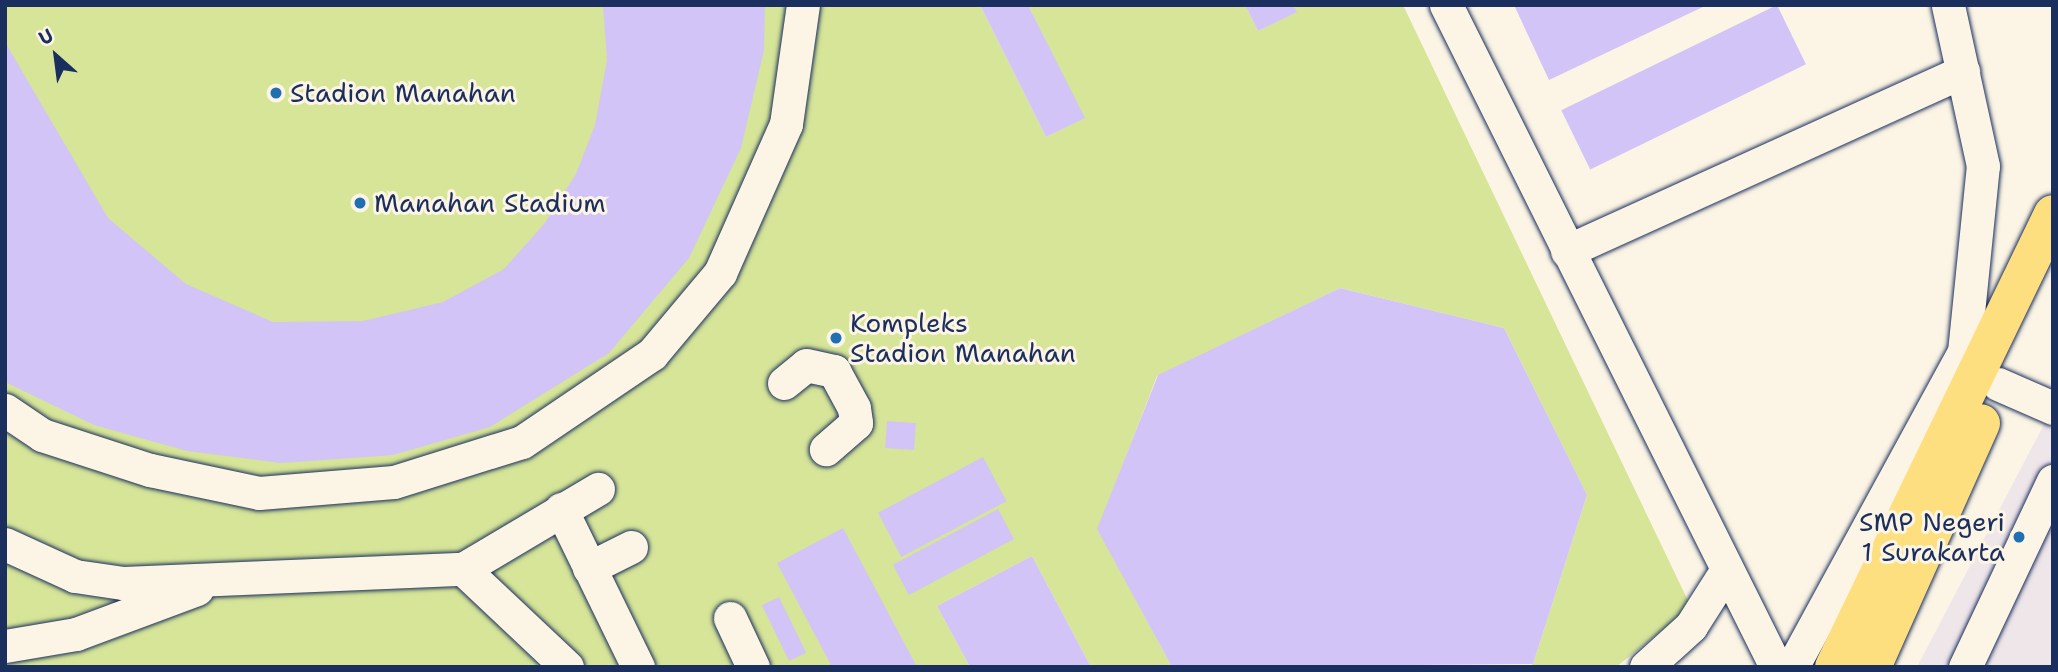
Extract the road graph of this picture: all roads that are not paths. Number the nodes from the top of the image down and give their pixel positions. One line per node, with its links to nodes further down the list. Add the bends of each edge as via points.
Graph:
1 (803, 5): 11 (street, via 786,124 720,273 652,354 522,442 394,482 259,493 150,470 78,447 43,435)
2 (1446, 5): 6 (street)
3 (1948, 5): 4 (street)
4 (1963, 71): 6 (street); 29 (street, via 1983,166 1964,352)
5 (2053, 214): 7 (main road)
6 (1567, 251): 20 (street)
7 (2005, 317): 9 (main road); 30 (main road)
8 (784, 383): 12 (street, via 806,365 834,371 854,408 856,423)
9 (1998, 384): 10 (street); 31 (main road)
10 (2053, 408)
11 (5, 410)
12 (826, 449)
13 (2053, 481): 32 (street)
14 (598, 489): 15 (street)
15 (561, 509): 18 (street); 19 (street)
16 (5, 544): 21 (street, via 75,576 123,583)
17 (631, 547): 18 (street)
18 (589, 568): 25 (street)
19 (463, 569): 21 (street); 24 (street)
20 (1726, 571): 27 (street, via 1691,626); 28 (street)
21 (229, 577): 23 (street, via 76,634)
22 (730, 618): 26 (street)
23 (5, 646)
24 (567, 667)
25 (639, 667)
26 (753, 667)
27 (1646, 667)
28 (1776, 667)
29 (1792, 667)
30 (1834, 667)
31 (1872, 667)
32 (1965, 667)

